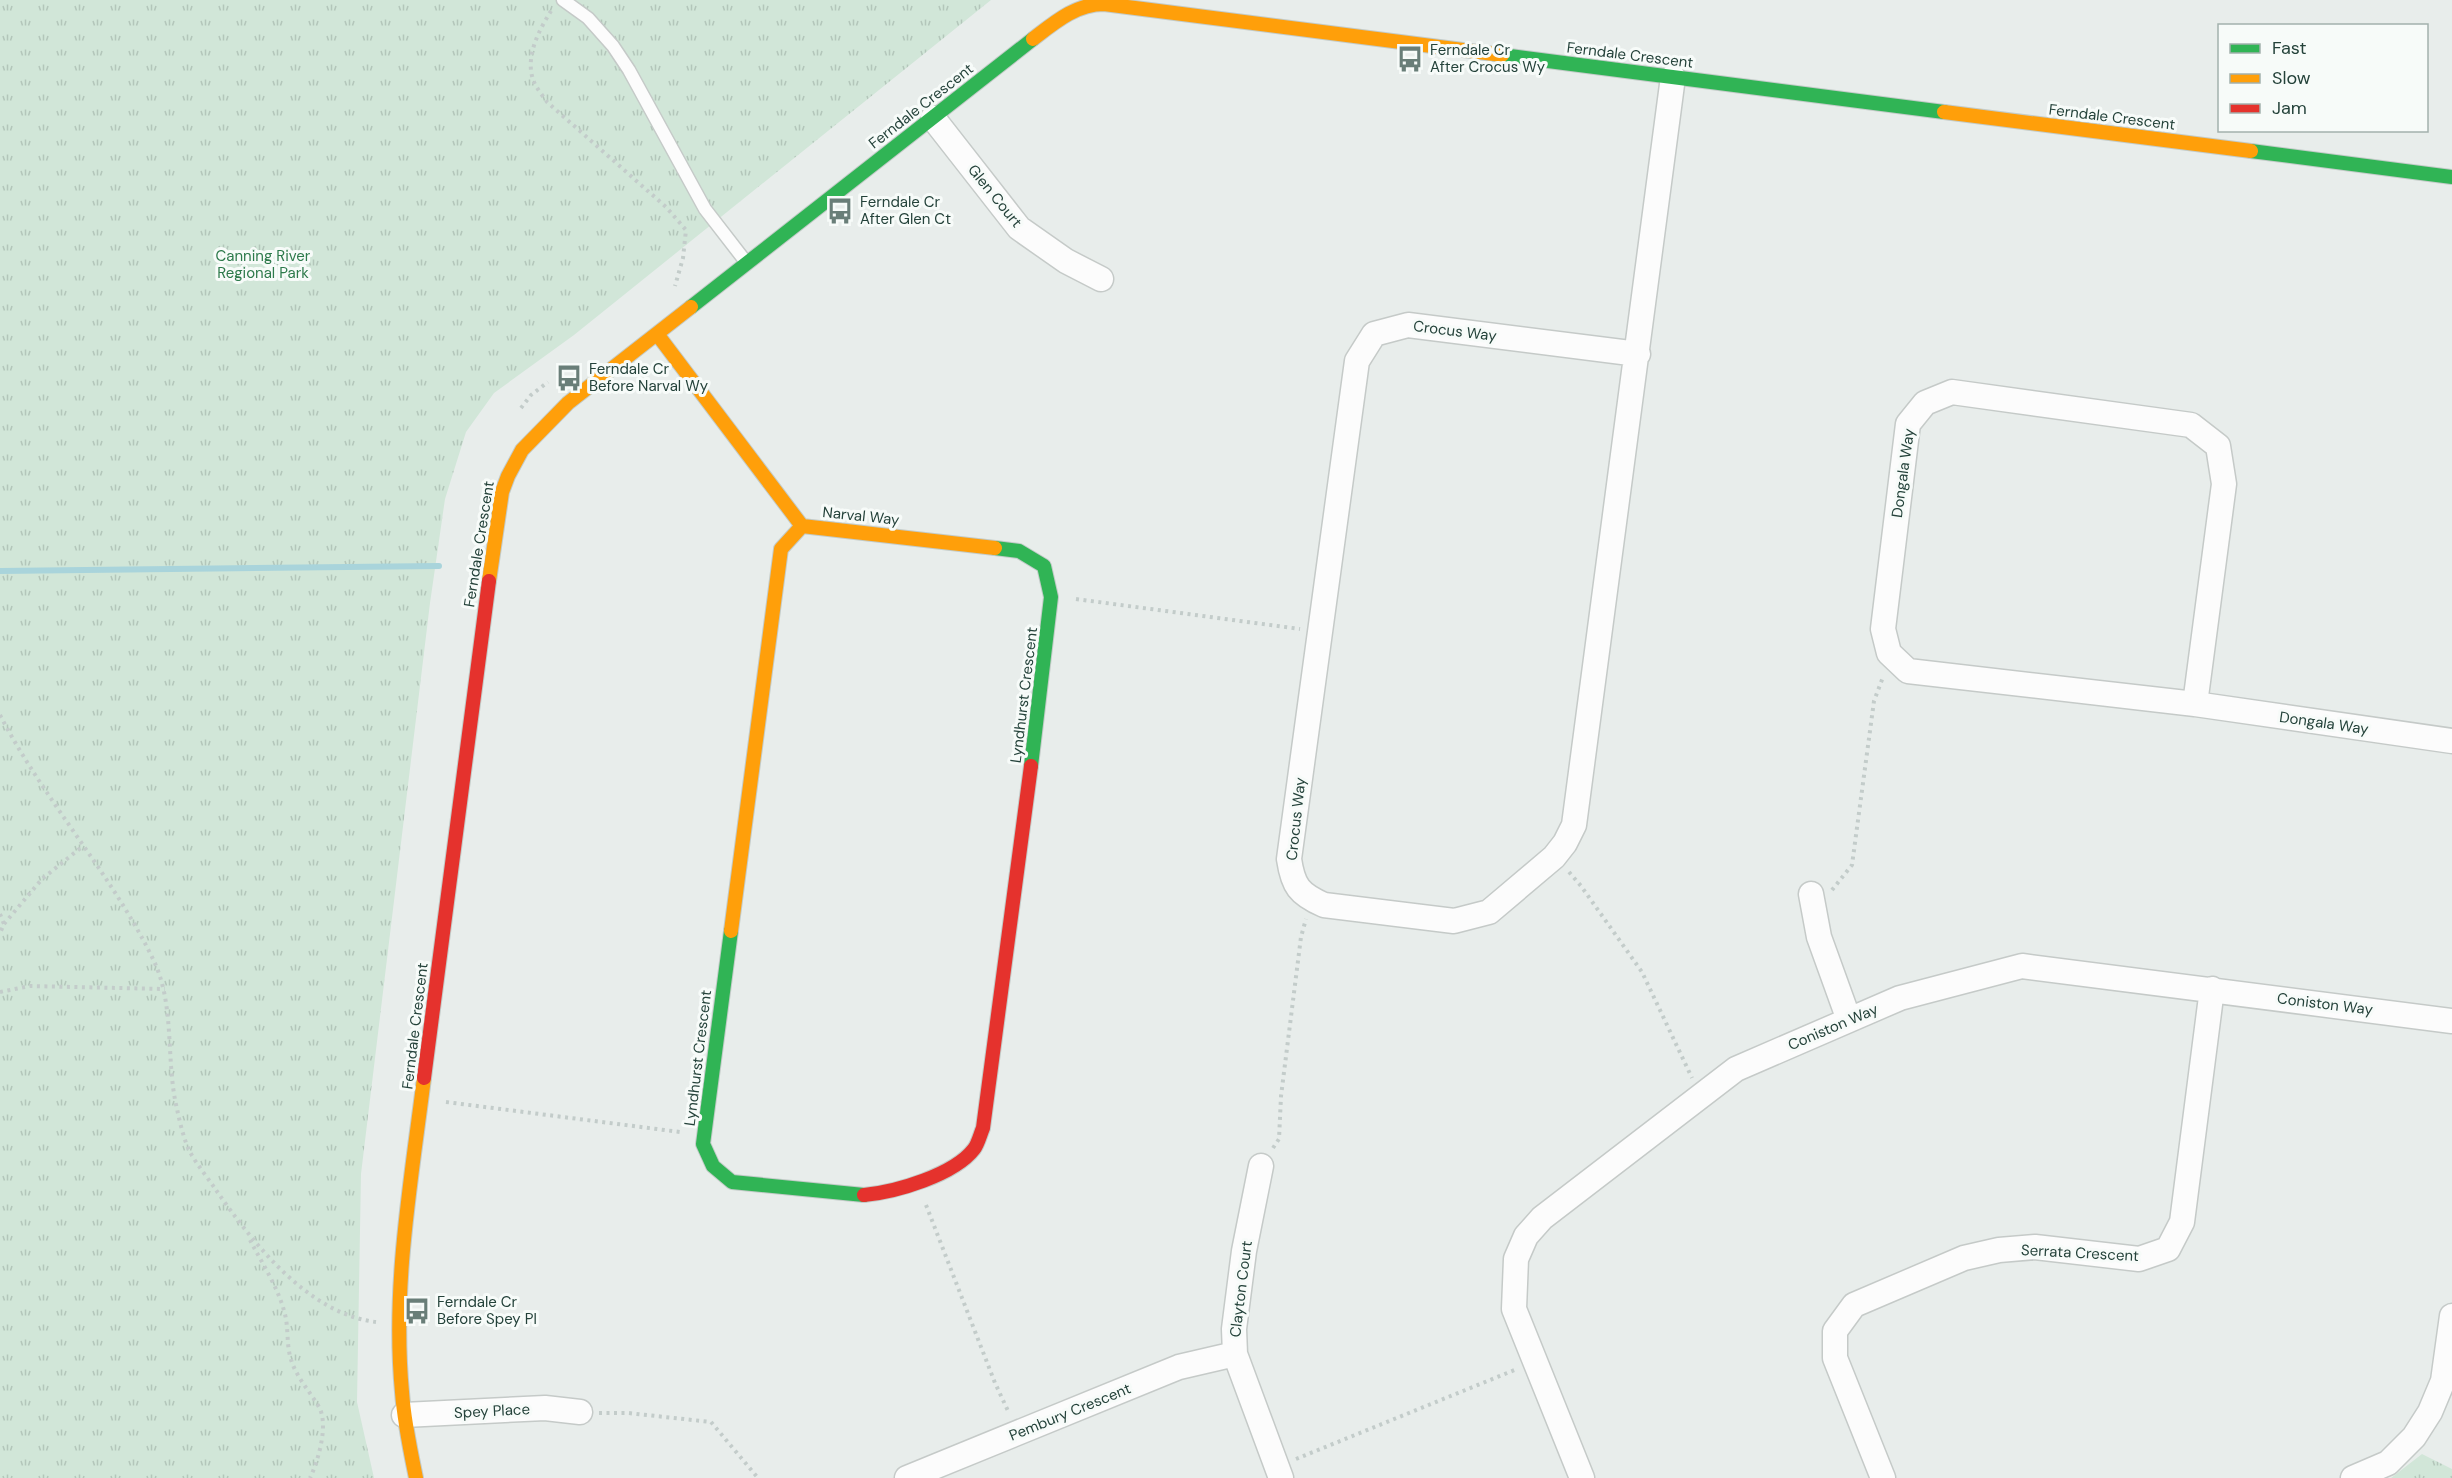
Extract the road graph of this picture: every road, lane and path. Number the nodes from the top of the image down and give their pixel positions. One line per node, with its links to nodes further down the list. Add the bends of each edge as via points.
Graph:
1 (1087, 3): 3 (street, Ferndale Crescent); 4 (street, Ferndale Crescent, via 1043,31)
2 (558, 4): 6 (lane, via 588,18 613,46 705,209); 8 (path, via 543,24 530,59 534,82 547,102 666,207 686,230)
3 (1673, 77): 5 (street, Ferndale Crescent); 10 (street)
4 (933, 118): 6 (street, Ferndale Crescent); 7 (street, Glen Court, via 1019,228 1066,261)
5 (2452, 173)
6 (747, 263): 9 (street, Ferndale Crescent)
7 (1101, 279)
8 (674, 290)
9 (657, 334): 11 (street, Narval Way); 32 (street, Ferndale Crescent, via 538,430 512,463 503,484)
10 (1638, 354): 14 (street, Crocus Way, via 1408,325 1374,334 1357,361); 20 (street, via 1574,825)
11 (802, 526): 12 (street, Narval Way, via 1019,551); 33 (street, Lyndhurst Crescent, via 781,549)
12 (1044, 566): 13 (street, Lyndhurst Crescent)
13 (1051, 597): 14 (path); 35 (street, Lyndhurst Crescent, via 983,1128 974,1149 951,1169)
14 (1319, 632): 22 (street, Crocus Way, via 1289,859 1293,881)
15 (1895, 659): 16 (street, Dongala Way, via 1908,670); 16 (street, Dongala Way, via 1889,653 1883,629 1908,424 1925,403 1952,392 2190,425 2218,446 2223,484); 21 (path, via 1886,669 1874,701 1852,865 1831,892)
16 (2195, 704): 18 (street, Dongala Way)
17 (0, 715): 19 (path)
18 (2452, 741)
19 (83, 846): 24 (path, via 42,879); 26 (path, via 147,948)
20 (1554, 857): 22 (street, via 1489,912 1454,921 1324,905); 31 (path, via 1581,886 1642,972 1686,1070)
21 (1811, 894): 29 (street, via 1819,938)
22 (1311, 899): 34 (path, via 1301,937 1279,1139)
23 (0, 914): 24 (path)
24 (4, 924): 25 (path)
25 (0, 933)
26 (165, 989): 28 (path, via 30,986); 36 (path, via 176,1108 190,1152)
27 (2212, 989): 29 (street, Coniston Way, via 2022,966 1900,998); 30 (street, Coniston Way); 51 (street, Serrata Crescent, via 2182,1222 2168,1248 2139,1259 2035,1247 1964,1258 1854,1305 1835,1331 1835,1358)
28 (0, 992)
29 (1849, 1020): 31 (street, Coniston Way, via 1736,1069)
30 (2452, 1021)
31 (1703, 1093): 40 (street, Coniston Way, via 1542,1218 1526,1236 1516,1259 1514,1310)
32 (422, 1099): 33 (path); 42 (street, Ferndale Crescent, via 404,1233 399,1322)
33 (705, 1133): 35 (street, Lyndhurst Crescent, via 703,1144 713,1166 732,1182 863,1195 885,1193)
34 (1261, 1166): 39 (street, Clayton Court, via 1236,1305)
35 (919, 1182): 43 (path, via 977,1338)
36 (249, 1237): 38 (path, via 302,1289 358,1320); 45 (path, via 286,1317 290,1357 301,1382 321,1410 323,1432)
37 (2452, 1316): 52 (street, via 2444,1381 2430,1412 2414,1437 2388,1462)
38 (377, 1322)
39 (1235, 1354): 43 (street, Pembury Crescent, via 1179,1367); 44 (street, Clayton Court)
40 (1534, 1362): 44 (path); 50 (street, Coniston Way)
41 (580, 1413): 42 (street, Spey Place, via 545,1408); 48 (path, via 628,1413 711,1422)
42 (404, 1415): 47 (street, Ferndale Crescent)
43 (1018, 1433): 49 (street, Pembury Crescent)
44 (1279, 1473)
45 (310, 1477): 46 (path)
46 (318, 1478)
47 (416, 1478)
48 (758, 1478)
49 (907, 1478)
50 (1582, 1478)
51 (1883, 1478)
52 (2353, 1478)

